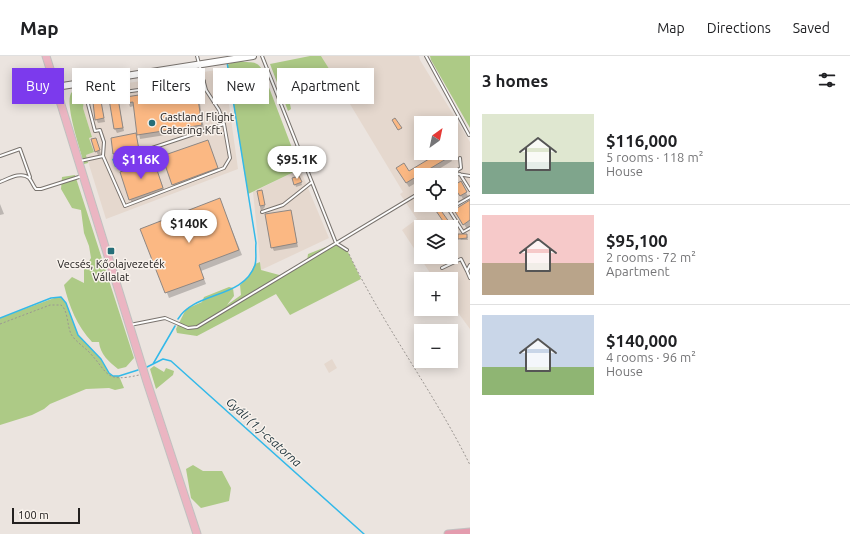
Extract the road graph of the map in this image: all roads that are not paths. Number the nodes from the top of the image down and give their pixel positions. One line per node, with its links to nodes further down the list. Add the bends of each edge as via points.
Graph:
1 (46, 56): 7 (main road)
2 (197, 56): 6 (lane)
3 (253, 56): 6 (main road)
4 (262, 56): 26 (lane)
5 (426, 56): 14 (lane)
6 (200, 64): 8 (lane); 9 (main road)
7 (50, 68)
8 (201, 68)
9 (64, 86)
10 (205, 86): 13 (lane)
11 (138, 90): 17 (lane, via 96,96 88,104 95,131 100,130 104,142)
12 (61, 104): 19 (main road)
13 (224, 124): 15 (lane); 17 (lane, via 230,158 224,168 125,206)
14 (469, 135)
15 (144, 151)
16 (0, 156): 24 (lane, via 20,149)
17 (103, 156): 19 (lane)
18 (460, 158): 20 (lane, via 461,168)
19 (78, 161): 22 (main road)
20 (458, 170)
21 (460, 174): 23 (lane); 27 (lane)
22 (83, 176): 24 (lane, via 41,189 36,189); 40 (main road)
23 (470, 176)
24 (30, 179): 25 (lane, via 24,175)
25 (0, 182)
26 (312, 182): 31 (lane, via 283,205); 34 (lane)
27 (470, 190)
28 (414, 196): 34 (lane)
29 (470, 196): 30 (lane)
30 (458, 203)
31 (262, 212)
32 (451, 212): 33 (lane, via 463,232)
33 (470, 228)
34 (336, 243): 35 (lane); 40 (lane, via 197,327 188,328 165,318)
35 (347, 250)
36 (470, 265): 38 (lane)
37 (442, 268): 38 (lane, via 461,259)
38 (467, 271): 39 (lane)
39 (470, 278)
40 (129, 325): 42 (main road)
41 (470, 532): 43 (highway)
42 (197, 534)
43 (448, 534)

